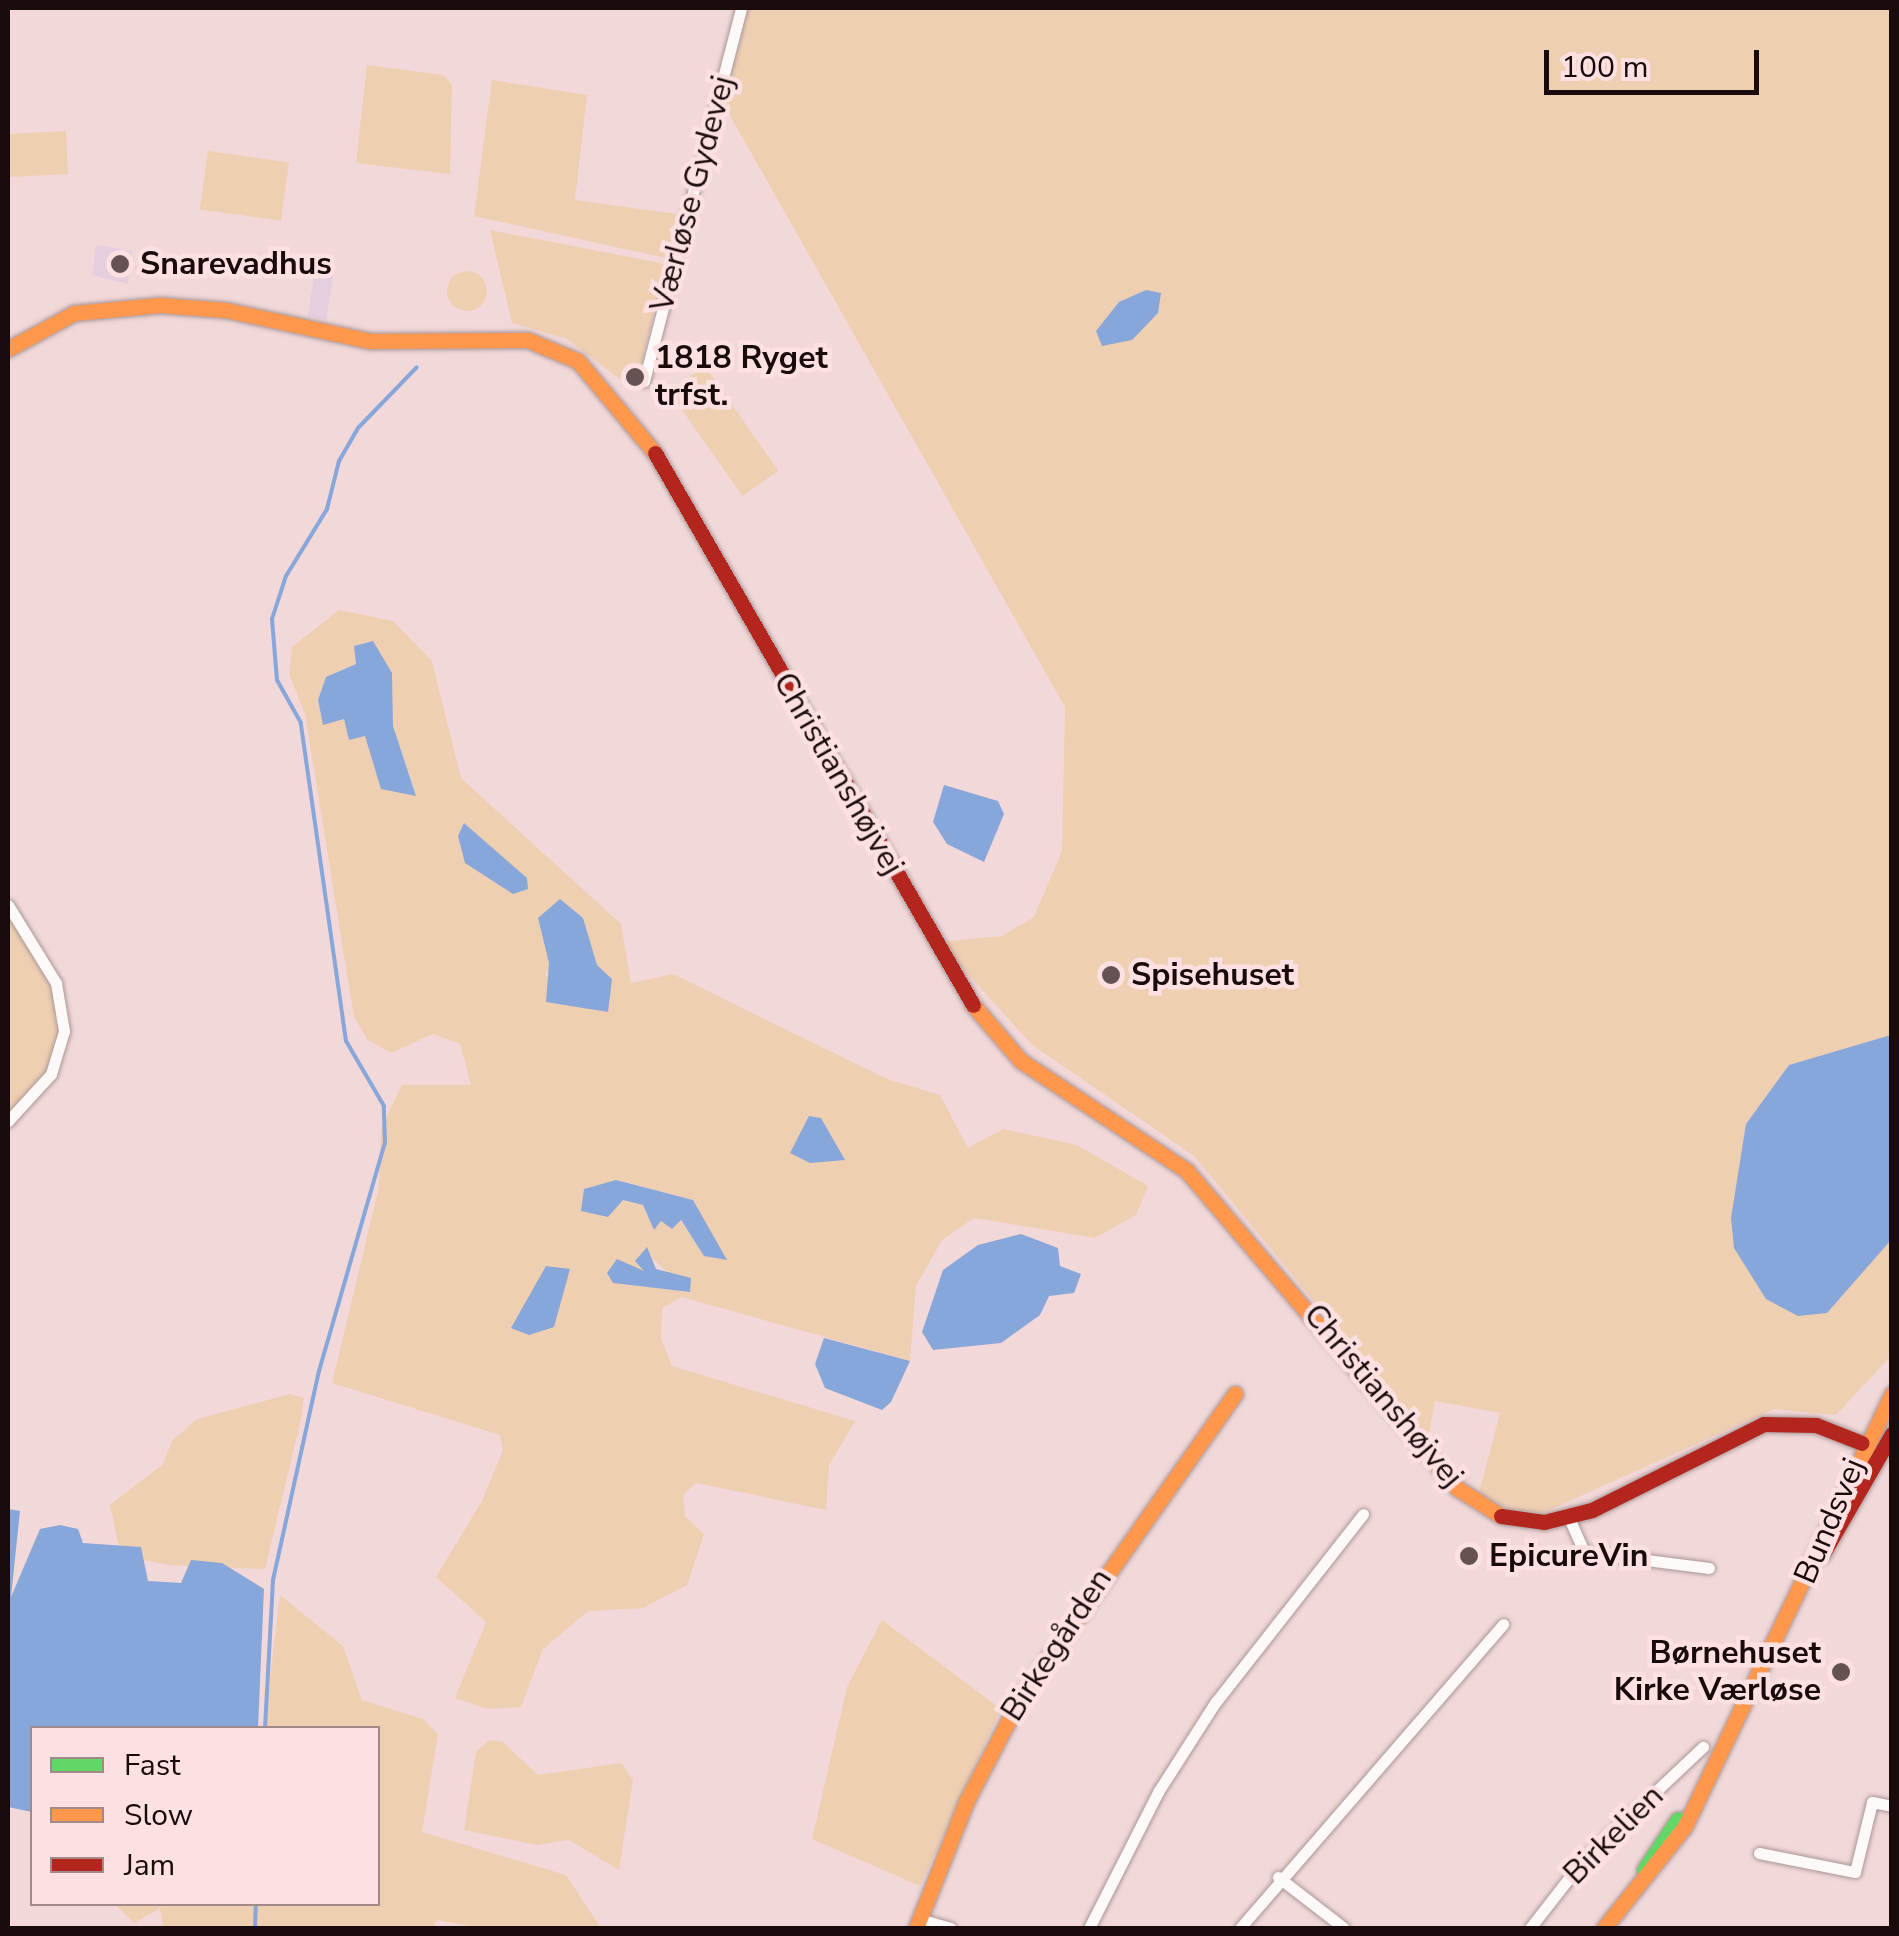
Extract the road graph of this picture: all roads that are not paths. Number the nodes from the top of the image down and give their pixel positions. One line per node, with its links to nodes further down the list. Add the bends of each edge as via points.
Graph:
1 (741, 8): 3 (street, Værløse Gydevej)
2 (8, 348): 12 (street, Christianshøjvej, via 74,312 172,306 370,341 528,340 578,361 644,436 938,950 996,1034 1054,1085 1187,1172 1457,1488 1522,1522)
3 (644, 381)
4 (8, 905): 5 (street, via 56,983 64,1031 51,1074)
5 (8, 1121)
6 (1892, 1393): 9 (street, Bundsvej)
7 (1235, 1394): 20 (street, Birkegården, via 1019,1700)
8 (1892, 1434): 10 (street, Bundsvej)
9 (1862, 1443): 10 (street); 12 (street, Christianshøjvej, via 1816,1425 1764,1424); 14 (street, Bundsvej)
10 (1886, 1458): 14 (street, Bundsvej)
11 (1363, 1514): 22 (street, via 1216,1703 1158,1792)
12 (1569, 1518): 13 (street, via 1584,1552)
13 (1709, 1568)
14 (1798, 1598): 26 (street, Bundsvej, via 1668,1854)
15 (1503, 1624): 19 (street)
16 (1703, 1746): 25 (street, Birkelien, via 1583,1860)
17 (1892, 1806): 18 (street, via 1872,1802 1856,1872)
18 (1759, 1853)
19 (1278, 1877): 23 (street); 24 (street)
20 (918, 1924): 21 (street, Birkegården)
21 (951, 1928)
22 (1090, 1928)
23 (1240, 1928)
24 (1344, 1928)
25 (1530, 1928)
26 (1604, 1928)

